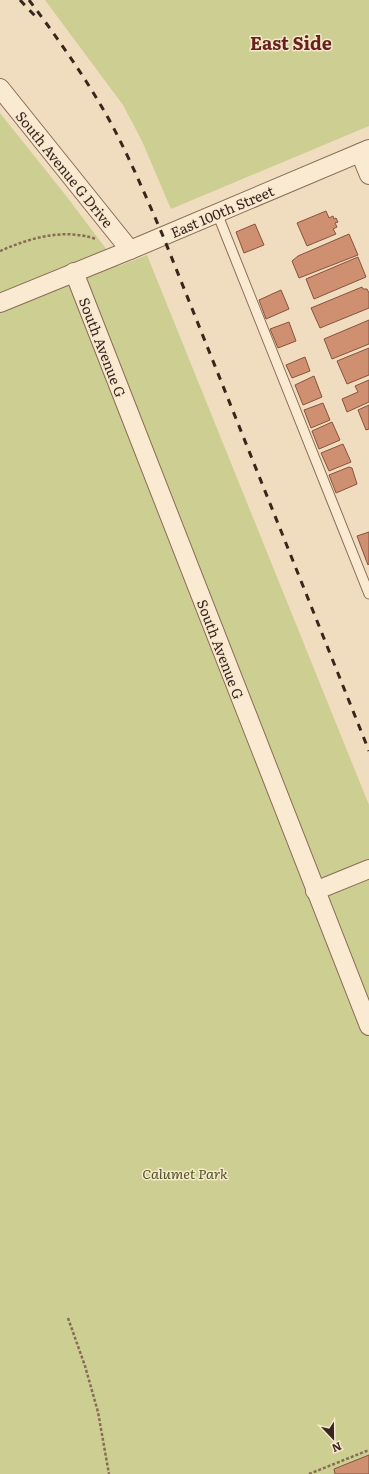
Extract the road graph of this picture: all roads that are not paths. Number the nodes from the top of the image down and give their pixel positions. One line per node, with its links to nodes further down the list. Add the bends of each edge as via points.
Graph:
1 (0, 88): 5 (street, South Avenue G Drive)
2 (365, 151): 3 (street); 4 (street, East 100th Street)
3 (369, 175)
4 (217, 213): 5 (street, East 100th Street); 8 (lane)
5 (130, 250): 6 (street, East 100th Street)
6 (74, 272): 7 (street, East 100th Street); 10 (street, South Avenue G)
7 (0, 303)
8 (369, 594)
9 (369, 869): 10 (street)
10 (315, 891): 11 (street, South Avenue G)
11 (369, 1026)

